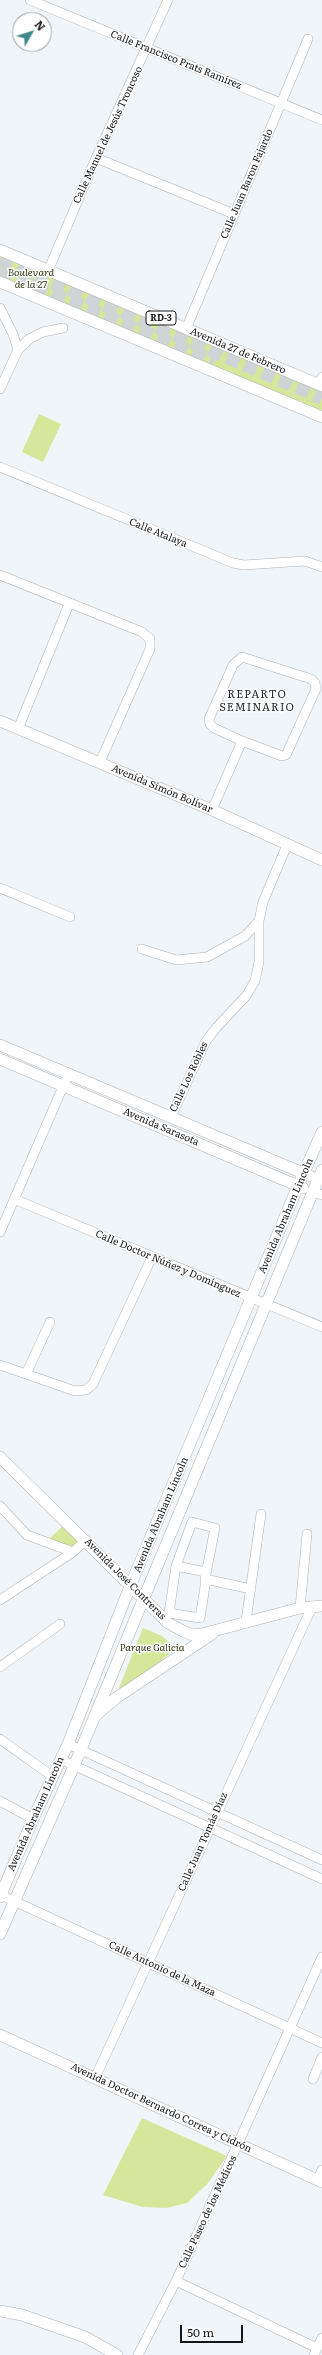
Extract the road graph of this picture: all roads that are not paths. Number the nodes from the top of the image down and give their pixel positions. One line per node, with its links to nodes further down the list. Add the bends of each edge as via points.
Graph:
1 (30, 0): 4 (street, Calle Francisco Prats Ramírez)
2 (168, 0): 4 (street, Calle Manuel de Jesús Troncoso)
3 (308, 39): 5 (street, Calle Juan Baron Fajardo)
4 (148, 49): 5 (street, Calle Francisco Prats Ramírez); 7 (street, Calle Manuel de Jesús Troncoso)
5 (281, 104): 6 (street, Calle Francisco Prats Ramírez); 8 (street, Calle Juan Baron Fajardo)
6 (322, 120)
7 (96, 158): 8 (street); 10 (street, Calle Manuel de Jesús Troncoso)
8 (234, 214): 14 (street, Calle Juan Baron Fajardo)
9 (0, 250): 10 (main road, Avenida 27 de Febrero / RD-3)
10 (48, 271): 14 (main road, Avenida 27 de Febrero / RD-3)
11 (0, 282): 18 (main road)
12 (0, 308): 15 (street)
13 (63, 328): 15 (street, via 43,332 29,339)
14 (186, 329): 16 (main road, Avenida 27 de Febrero / RD-3)
15 (18, 350): 17 (street)
16 (321, 383)
17 (0, 389)
18 (322, 417)
19 (0, 467): 20 (street, Calle Atalaya, via 233,563 244,565 305,561)
20 (322, 567)
21 (0, 575): 22 (street)
22 (69, 604): 24 (street); 26 (street, via 142,632 150,639 150,649)
23 (0, 721): 24 (main road, Avenida Simón Bolívar)
24 (18, 729): 26 (main road, Avenida Simón Bolívar)
25 (242, 741): 25 (street, via 282,756 286,755 316,689 311,679 246,657 237,660 232,665 209,719 214,728); 27 (street)
26 (100, 762): 27 (main road, Avenida Simón Bolívar)
27 (212, 810): 28 (main road, Avenida Simón Bolívar)
28 (287, 845): 29 (main road, Avenida Simón Bolívar); 32 (street, Calle Los Robles, via 263,902)
29 (322, 860)
30 (0, 888): 31 (street)
31 (70, 917)
32 (259, 921): 33 (street, via 245,936 207,957 176,960); 38 (street, Calle Los Robles, via 260,962 255,981 246,996 206,1041)
33 (142, 949)
34 (0, 1046): 36 (main road, Avenida Sarasota)
35 (0, 1059): 37 (main road, Avenida Sarasota)
36 (68, 1074): 37 (street); 38 (main road, Avenida Sarasota)
37 (63, 1086): 42 (main road, Avenida Sarasota); 44 (street)
38 (171, 1117): 40 (main road, Avenida Sarasota)
39 (322, 1132): 40 (main road, Avenida Abraham Lincoln)
40 (304, 1174): 41 (main road, Avenida Sarasota); 42 (main road, Avenida Abraham Lincoln)
41 (321, 1176): 43 (main road, Avenida Abraham Lincoln)
42 (298, 1186): 43 (main road, Avenida Sarasota); 47 (main road, Avenida Abraham Lincoln)
43 (317, 1193): 48 (main road, Avenida Abraham Lincoln)
44 (14, 1200): 45 (street); 46 (street, Calle Doctor Núñez y Domínguez)
45 (0, 1232)
46 (152, 1257): 47 (street, Calle Doctor Núñez y Domínguez); 52 (street, via 93,1384 86,1390 75,1391)
47 (252, 1299): 48 (street, Calle Doctor Núñez y Domínguez); 61 (main road, Avenida Abraham Lincoln)
48 (266, 1304): 50 (street, Calle Doctor Núñez y Domínguez); 63 (main road, Avenida Abraham Lincoln)
49 (50, 1322): 52 (street)
50 (322, 1327)
51 (0, 1365): 52 (street)
52 (26, 1374)
53 (0, 1457): 57 (main road, Avenida José Contreras)
54 (0, 1506): 58 (street, via 27,1534)
55 (261, 1514): 62 (street)
56 (307, 1534): 66 (street)
57 (86, 1540): 58 (street); 61 (main road, Avenida José Contreras)
58 (73, 1552): 64 (street)
59 (176, 1566): 60 (street); 60 (street, via 192,1522 215,1528); 60 (street, via 169,1613 200,1618)
60 (206, 1576): 62 (street)
61 (131, 1584): 63 (main road, Avenida José Contreras); 73 (main road, Avenida Abraham Lincoln)
62 (251, 1589): 67 (street)
63 (143, 1597): 69 (main road, Avenida José Contreras, via 168,1623 185,1632 193,1635); 71 (main road, Avenida Abraham Lincoln)
64 (0, 1600)
65 (317, 1606): 66 (main road, Avenida José Contreras); 79 (street, Calle Juan Tomás Díaz)
66 (300, 1608): 67 (main road, Avenida José Contreras)
67 (246, 1621): 69 (main road, Avenida José Contreras)
68 (60, 1624): 70 (street)
69 (218, 1631): 71 (main road, via 116,1698)
70 (0, 1667)
71 (93, 1717): 74 (main road, Avenida Abraham Lincoln)
72 (0, 1739): 77 (street)
73 (68, 1744): 74 (street); 75 (main road, Avenida Abraham Lincoln)
74 (81, 1750): 76 (main road, Avenida Abraham Lincoln); 79 (street)
75 (60, 1759): 76 (street); 77 (main road, Avenida Abraham Lincoln)
76 (74, 1766): 81 (street); 85 (main road, Avenida Abraham Lincoln)
77 (52, 1776): 80 (main road, Avenida Abraham Lincoln)
78 (0, 1801): 80 (street)
79 (217, 1812): 81 (street, Calle Juan Tomás Díaz); 82 (street)
80 (33, 1819): 84 (main road, Avenida Abraham Lincoln)
81 (210, 1827): 83 (street); 88 (street, Calle Juan Tomás Díaz)
82 (322, 1860)
83 (322, 1879)
84 (0, 1896): 85 (street, Calle Antonio de la Maza)
85 (14, 1902): 86 (main road, Avenida Abraham Lincoln); 88 (street, Calle Antonio de la Maza)
86 (0, 1934)
87 (322, 1957): 89 (street, Calle Paseo de los Médicos)
88 (149, 1963): 89 (street, Calle Antonio de la Maza); 93 (street, Calle Juan Tomás Díaz)
89 (289, 2028): 91 (street, Calle Antonio de la Maza); 95 (street, Calle Paseo de los Médicos)
90 (0, 2035): 93 (main road, Avenida Doctor Bernardo Correa y Cidrón)
91 (322, 2043)
92 (322, 2057): 94 (street)
93 (95, 2078): 95 (main road, Avenida Doctor Bernardo Correa y Cidrón)
94 (313, 2079)
95 (239, 2144): 96 (main road, Avenida Doctor Bernardo Correa y Cidrón); 97 (street, Calle Paseo de los Médicos)
96 (320, 2178)
97 (176, 2282): 100 (street); 102 (street, Calle Paseo de los Médicos)
98 (0, 2311): 101 (main road, via 22,2315 85,2337)
99 (322, 2338): 100 (street)
100 (316, 2351)
101 (117, 2355)
102 (138, 2355)

